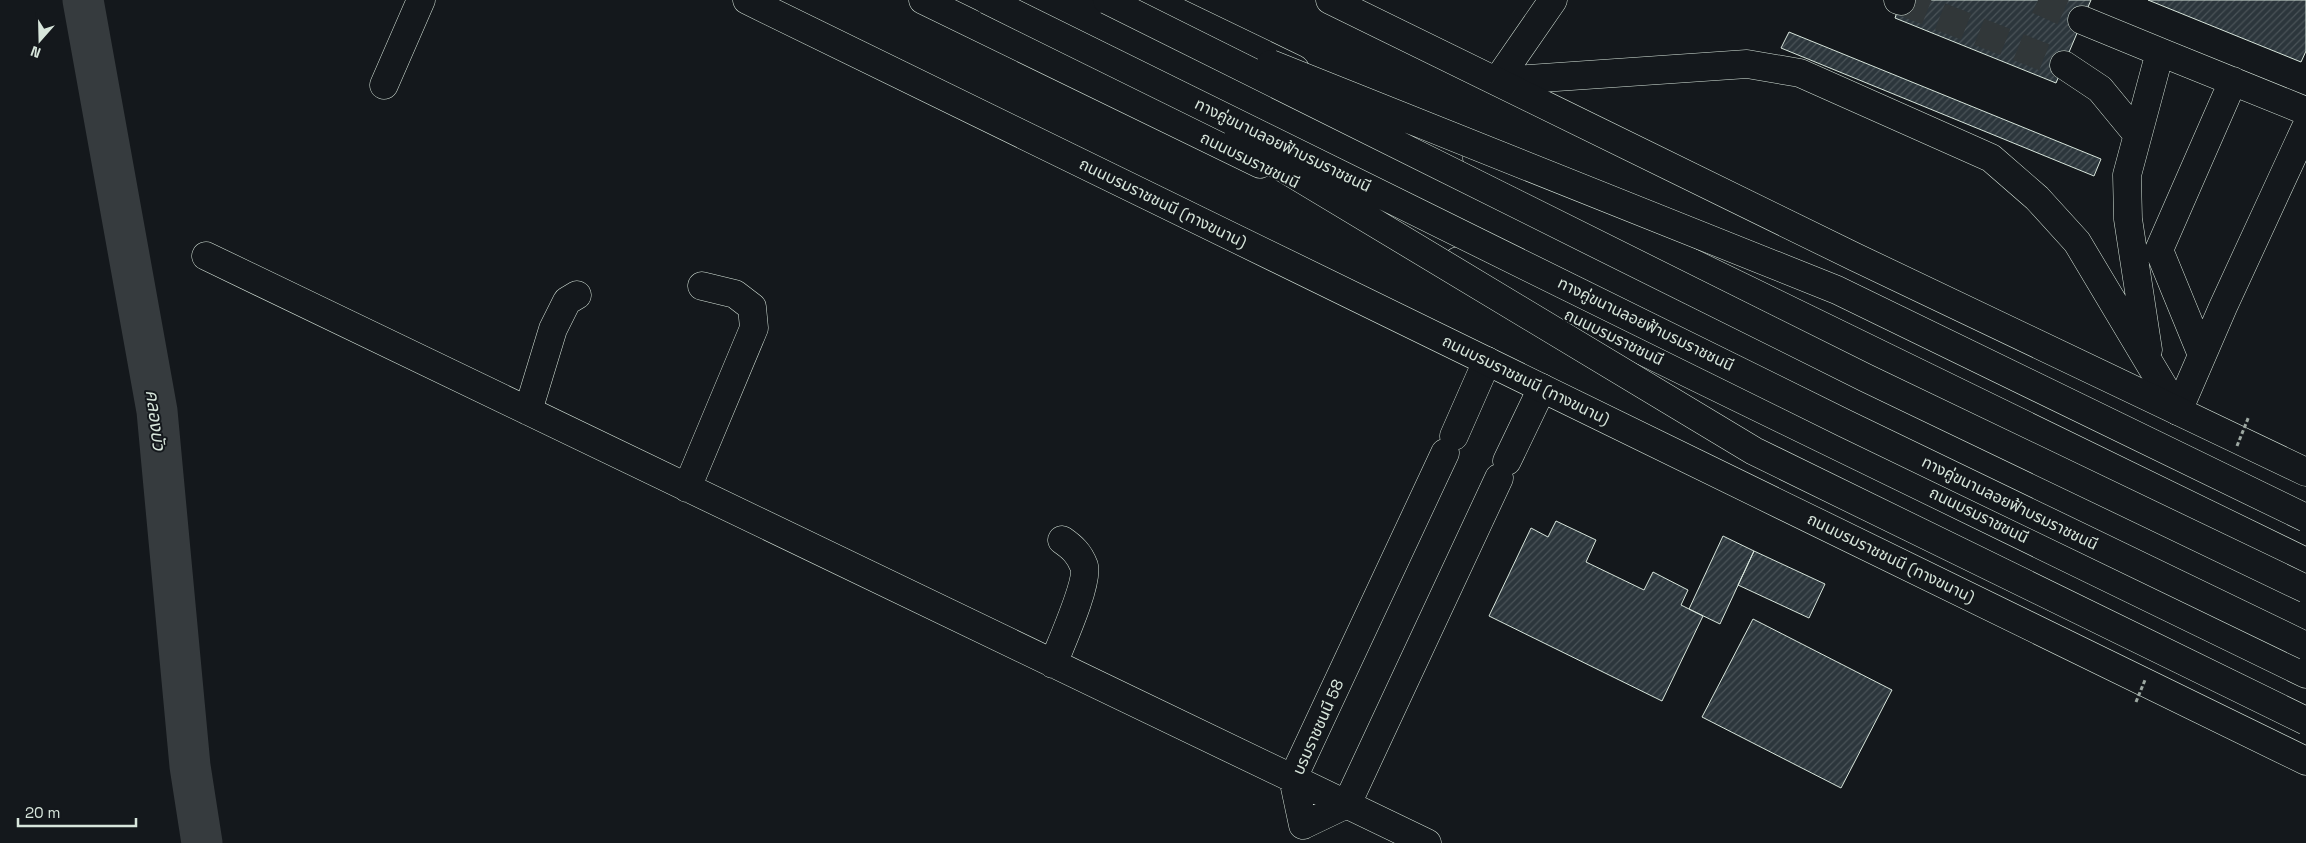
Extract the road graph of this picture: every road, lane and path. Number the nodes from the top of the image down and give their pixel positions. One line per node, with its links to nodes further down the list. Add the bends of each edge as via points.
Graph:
1 (421, 0): 17 (main road)
2 (747, 0): 25 (main road, ถนนบรมราชชนนี (ทางขนาน))
3 (923, 0): 38 (main road, ถนนบรมราชชนนี)
4 (987, 0): 12 (main road, ทางคู่ขนานลอยฟ้าบรมราชชนนี, bridge)
5 (1107, 0): 35 (main road, bridge, via 1866,378)
6 (1112, 0): 32 (main road, bridge, via 1837,290)
7 (1152, 0): 34 (main road)
8 (1330, 0): 15 (main road)
9 (1533, 0): 15 (main road)
10 (1553, 0): 15 (main road)
11 (2082, 20): 13 (main road)
12 (1067, 38): 36 (main road, ทางคู่ขนานลอยฟ้าบรมราชชนนี, bridge, via 1844,423); 39 (main road, bridge, via 1754,451)
13 (2160, 52): 16 (main road); 20 (main road)
14 (2064, 65): 20 (main road, via 2100,89)
15 (1497, 81): 26 (main road, via 1747,64 1800,72 1991,158 2037,198 2078,242); 29 (main road)
16 (2233, 81): 18 (main road); 24 (main road, via 2160,250)
17 (384, 85)
18 (2306, 111)
19 (2306, 127): 24 (main road)
20 (2136, 134): 26 (main road, via 2127,175 2128,219)
21 (206, 256): 28 (main road)
22 (702, 286): 31 (main road, via 735,294 752,308 754,328)
23 (577, 295): 28 (main road, via 567,301 553,329)
24 (2202, 355): 29 (main road)
25 (1487, 361): 27 (main road, ถนนบรมราชชนนี (ทางขนาน)); 41 (main road, บรมราชชนนี 58)
26 (2149, 362): 29 (main road)
27 (1542, 388): 40 (main road, ถนนบรมราชชนนี (ทางขนาน)); 42 (main road)
28 (528, 410): 31 (main road)
29 (2178, 411): 30 (main road)
30 (2306, 472)
31 (687, 488): 37 (main road)
32 (2306, 518)
33 (1062, 540): 37 (main road, via 1076,550 1085,568 1078,601)
34 (2306, 562)
35 (2306, 589)
36 (2306, 646)
37 (1053, 664): 41 (main road)
38 (2306, 674)
39 (2306, 722)
40 (2306, 761)
41 (1294, 778): 42 (main road); 43 (main road, บรมราชชนนี 58)
42 (1347, 804): 43 (main road, บรมราชชนนี 58); 44 (main road)
43 (1299, 834)
44 (1427, 843)

